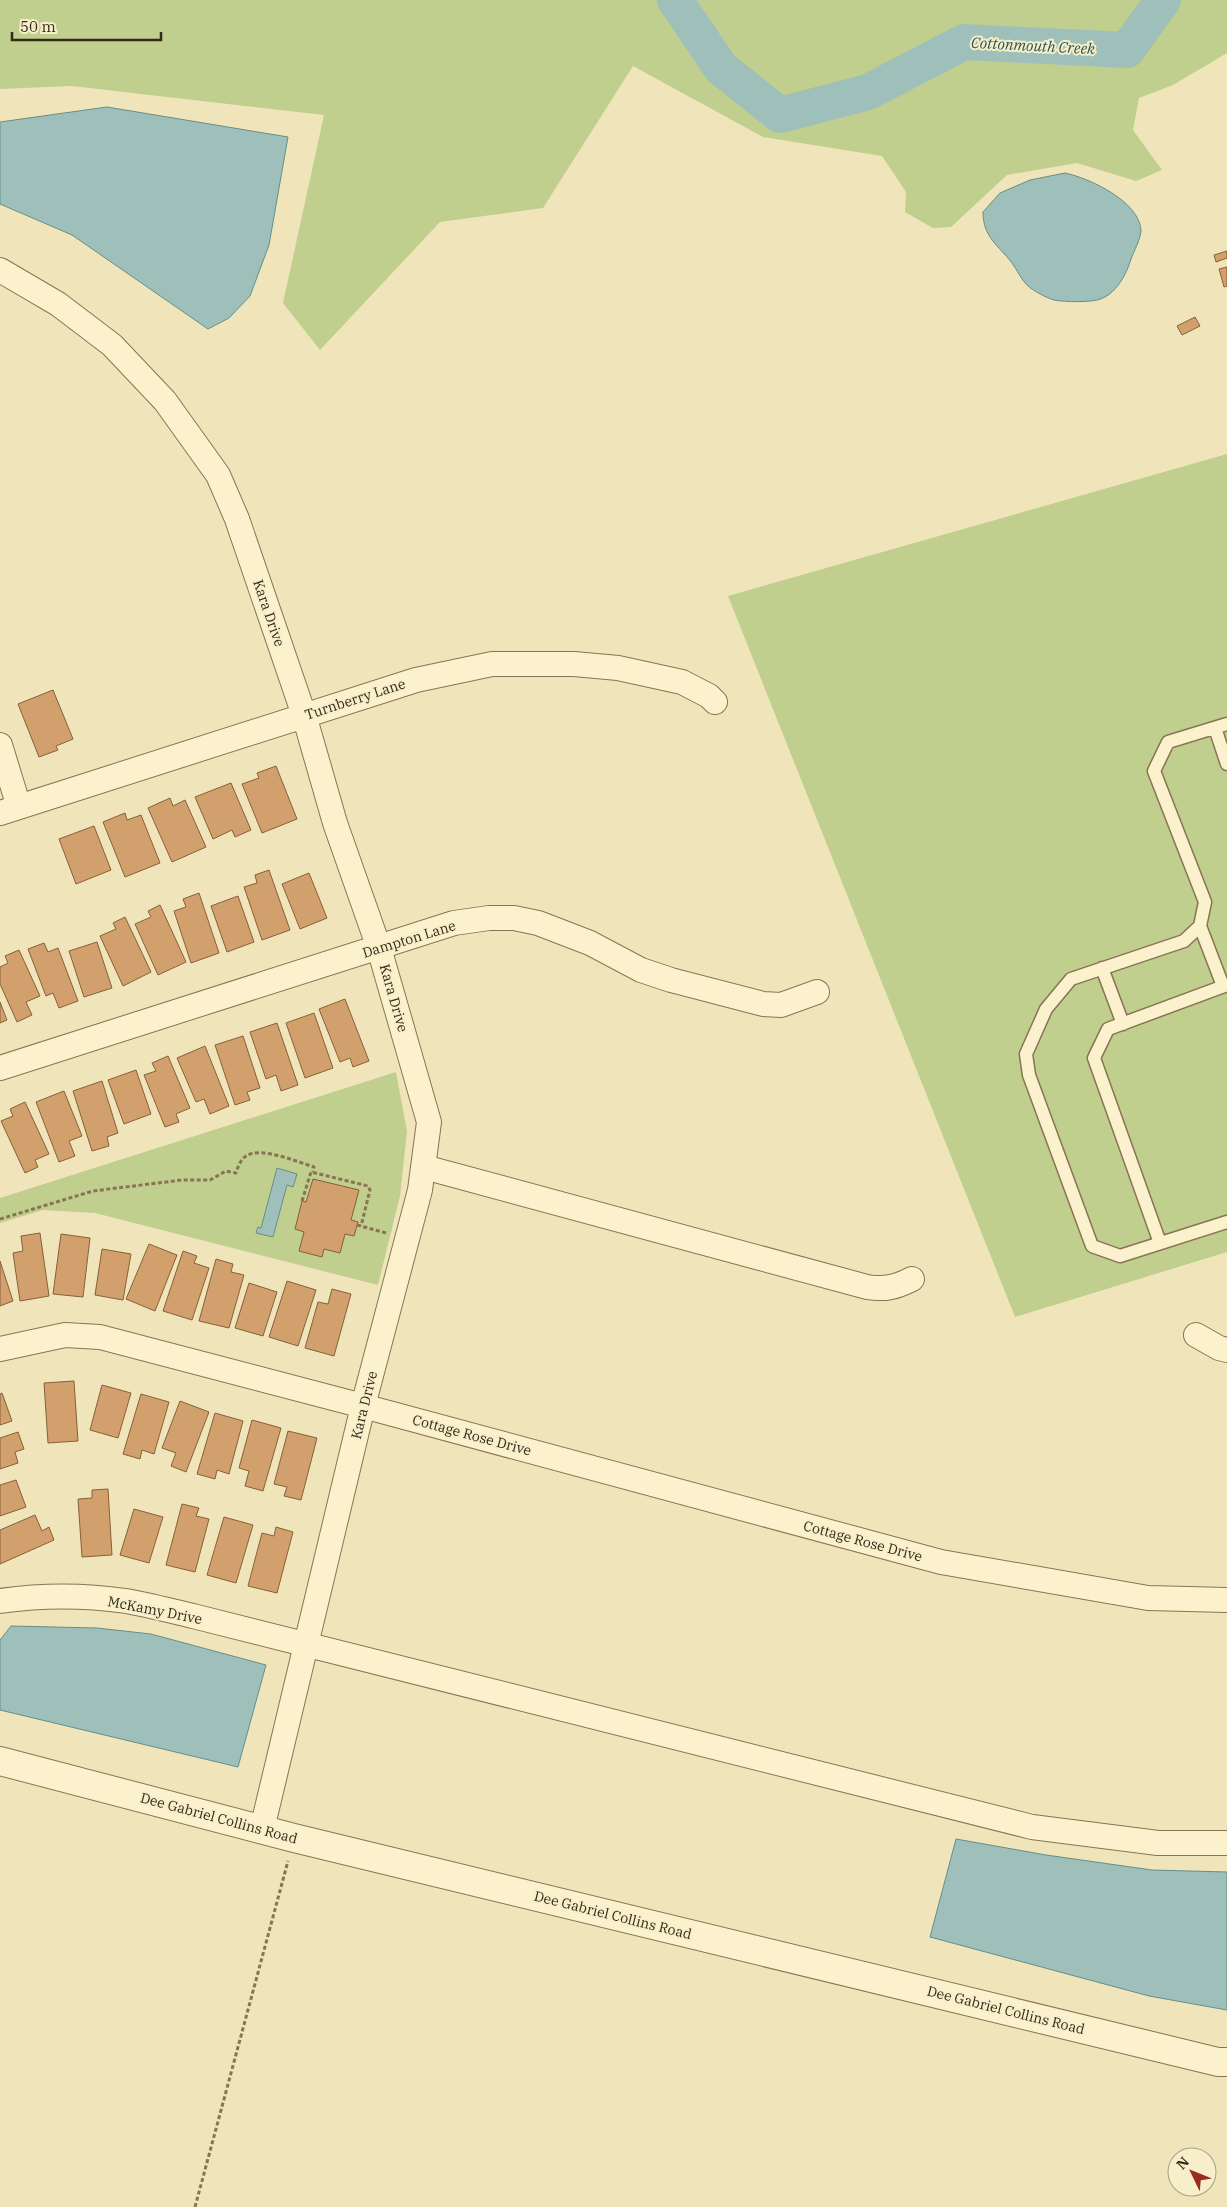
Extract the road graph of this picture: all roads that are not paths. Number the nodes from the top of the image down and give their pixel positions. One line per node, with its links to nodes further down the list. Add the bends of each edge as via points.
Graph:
1 (0, 270): 3 (street, Kara Drive, via 58,304 112,345 165,401 218,475 237,519)
2 (714, 702): 3 (street, Turnberry Lane, via 695,688 664,677 592,666 492,664 416,680)
3 (304, 715): 7 (street, Turnberry Lane); 9 (street, Kara Drive, via 335,823)
4 (1221, 726): 6 (lane); 8 (lane, via 1168,742 1154,771 1204,902)
5 (0, 745): 7 (street)
6 (1227, 764)
7 (10, 810)
8 (1200, 926): 10 (lane, via 1184,941); 11 (lane)
9 (380, 948): 12 (street, Dampton Lane, via 454,923 514,918 562,931 656,975 764,1004 781,1005); 14 (street, Dampton Lane); 15 (street, Kara Drive, via 429,1122)
10 (1102, 968): 13 (lane); 17 (lane, via 1071,979 1046,1009 1026,1054 1030,1075 1092,1246 1120,1256)
11 (1225, 985): 13 (lane)
12 (817, 992)
13 (1122, 1024): 17 (lane, via 1108,1029 1094,1058)
14 (0, 1068)
15 (424, 1167): 18 (street, via 867,1287 896,1288); 22 (street, Kara Drive)
16 (1227, 1222): 17 (lane)
17 (1160, 1243)
18 (912, 1278)
19 (1196, 1335): 21 (street)
20 (0, 1349): 22 (street, Cottage Rose Drive, via 65,1335 100,1337)
21 (1227, 1350)
22 (363, 1406): 23 (street, Cottage Rose Drive, via 941,1562 1148,1598); 25 (street, Kara Drive)
23 (1227, 1600)
24 (0, 1601): 25 (street, McKamy Drive, via 38,1596 126,1601)
25 (307, 1645): 27 (street, Kara Drive); 28 (street, McKamy Drive, via 1032,1828 1158,1843)
26 (0, 1761): 27 (street, Dee Gabriel Collins Road)
27 (262, 1829): 29 (street, Dee Gabriel Collins Road)
28 (1227, 1843)
29 (1227, 2062)

